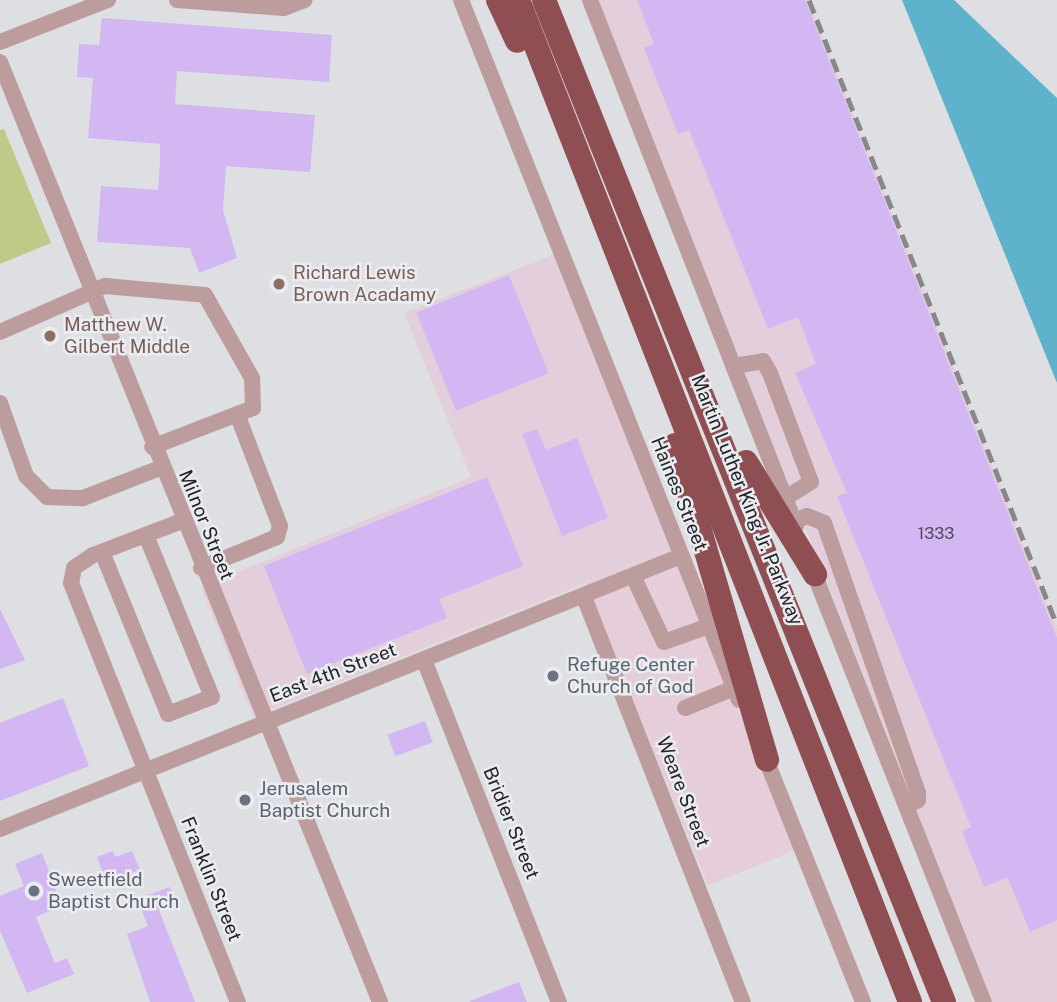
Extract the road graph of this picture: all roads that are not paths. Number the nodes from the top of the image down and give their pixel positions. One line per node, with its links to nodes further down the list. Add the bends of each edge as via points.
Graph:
1 (108, 0): 10 (street)
2 (177, 0): 3 (street, via 284,8)
3 (305, 0)
4 (461, 0): 28 (street, Haines Street)
5 (498, 0): 13 (highway)
6 (518, 0): 13 (highway, Martin Luther King Jr. Parkway)
7 (544, 0): 12 (highway, Martin Luther King Jr. Parkway)
8 (562, 0): 12 (highway)
9 (590, 0): 18 (street)
10 (0, 42)
11 (0, 62): 14 (street, Milnor Street)
12 (577, 78): 17 (highway, Martin Luther King Jr. Parkway)
13 (605, 229): 15 (highway, Martin Luther King Jr. Parkway)
14 (90, 290): 16 (street); 20 (street, via 106,286 205,295 252,377 253,408); 21 (street, Milnor Street)
15 (637, 313): 38 (highway); 47 (highway, Martin Luther King Jr. Parkway)
16 (0, 332)
17 (688, 351): 30 (highway, via 778,520); 48 (highway, Martin Luther King Jr. Parkway)
18 (733, 366): 23 (street); 23 (street, via 763,361 770,373 811,482)
19 (0, 403): 22 (street, via 26,476 47,497 83,498)
20 (237, 414): 21 (street); 29 (street, via 280,526 276,537)
21 (152, 447): 22 (street, Milnor Street)
22 (160, 468): 24 (street, Milnor Street)
23 (785, 498): 25 (street)
24 (182, 521): 26 (street, Franklin Street); 29 (street, Milnor Street)
25 (794, 522): 30 (street); 40 (street, via 807,516 824,523 918,793 918,800)
26 (146, 535): 27 (street, Franklin Street); 27 (street, via 212,696 168,714)
27 (102, 552): 39 (street, Franklin Street, via 74,568 71,583)
28 (681, 556): 31 (street, East 4th Street); 33 (street, Haines Street)
29 (201, 568): 37 (street, Milnor Street)
30 (815, 574): 40 (street)
31 (633, 576): 32 (street, East 4th Street); 33 (street, via 664,642)
32 (584, 597): 34 (street, East 4th Street); 45 (street, Weare Street)
33 (709, 626): 35 (street, Haines Street)
34 (424, 660): 37 (street, East 4th Street); 44 (street, Bridier Street)
35 (734, 688): 36 (street); 38 (street, Haines Street)
36 (685, 708)
37 (264, 723): 39 (street, East 4th Street); 43 (street, Milnor Street)
38 (767, 760): 46 (street, Haines Street)
39 (145, 771): 41 (street, East 4th Street); 42 (street, Franklin Street)
40 (906, 806): 49 (street)
41 (0, 829)
42 (238, 1002)
43 (380, 1002)
44 (559, 1002)
45 (743, 1002)
46 (863, 1002)
47 (910, 1002)
48 (944, 1002)
49 (984, 1002)

